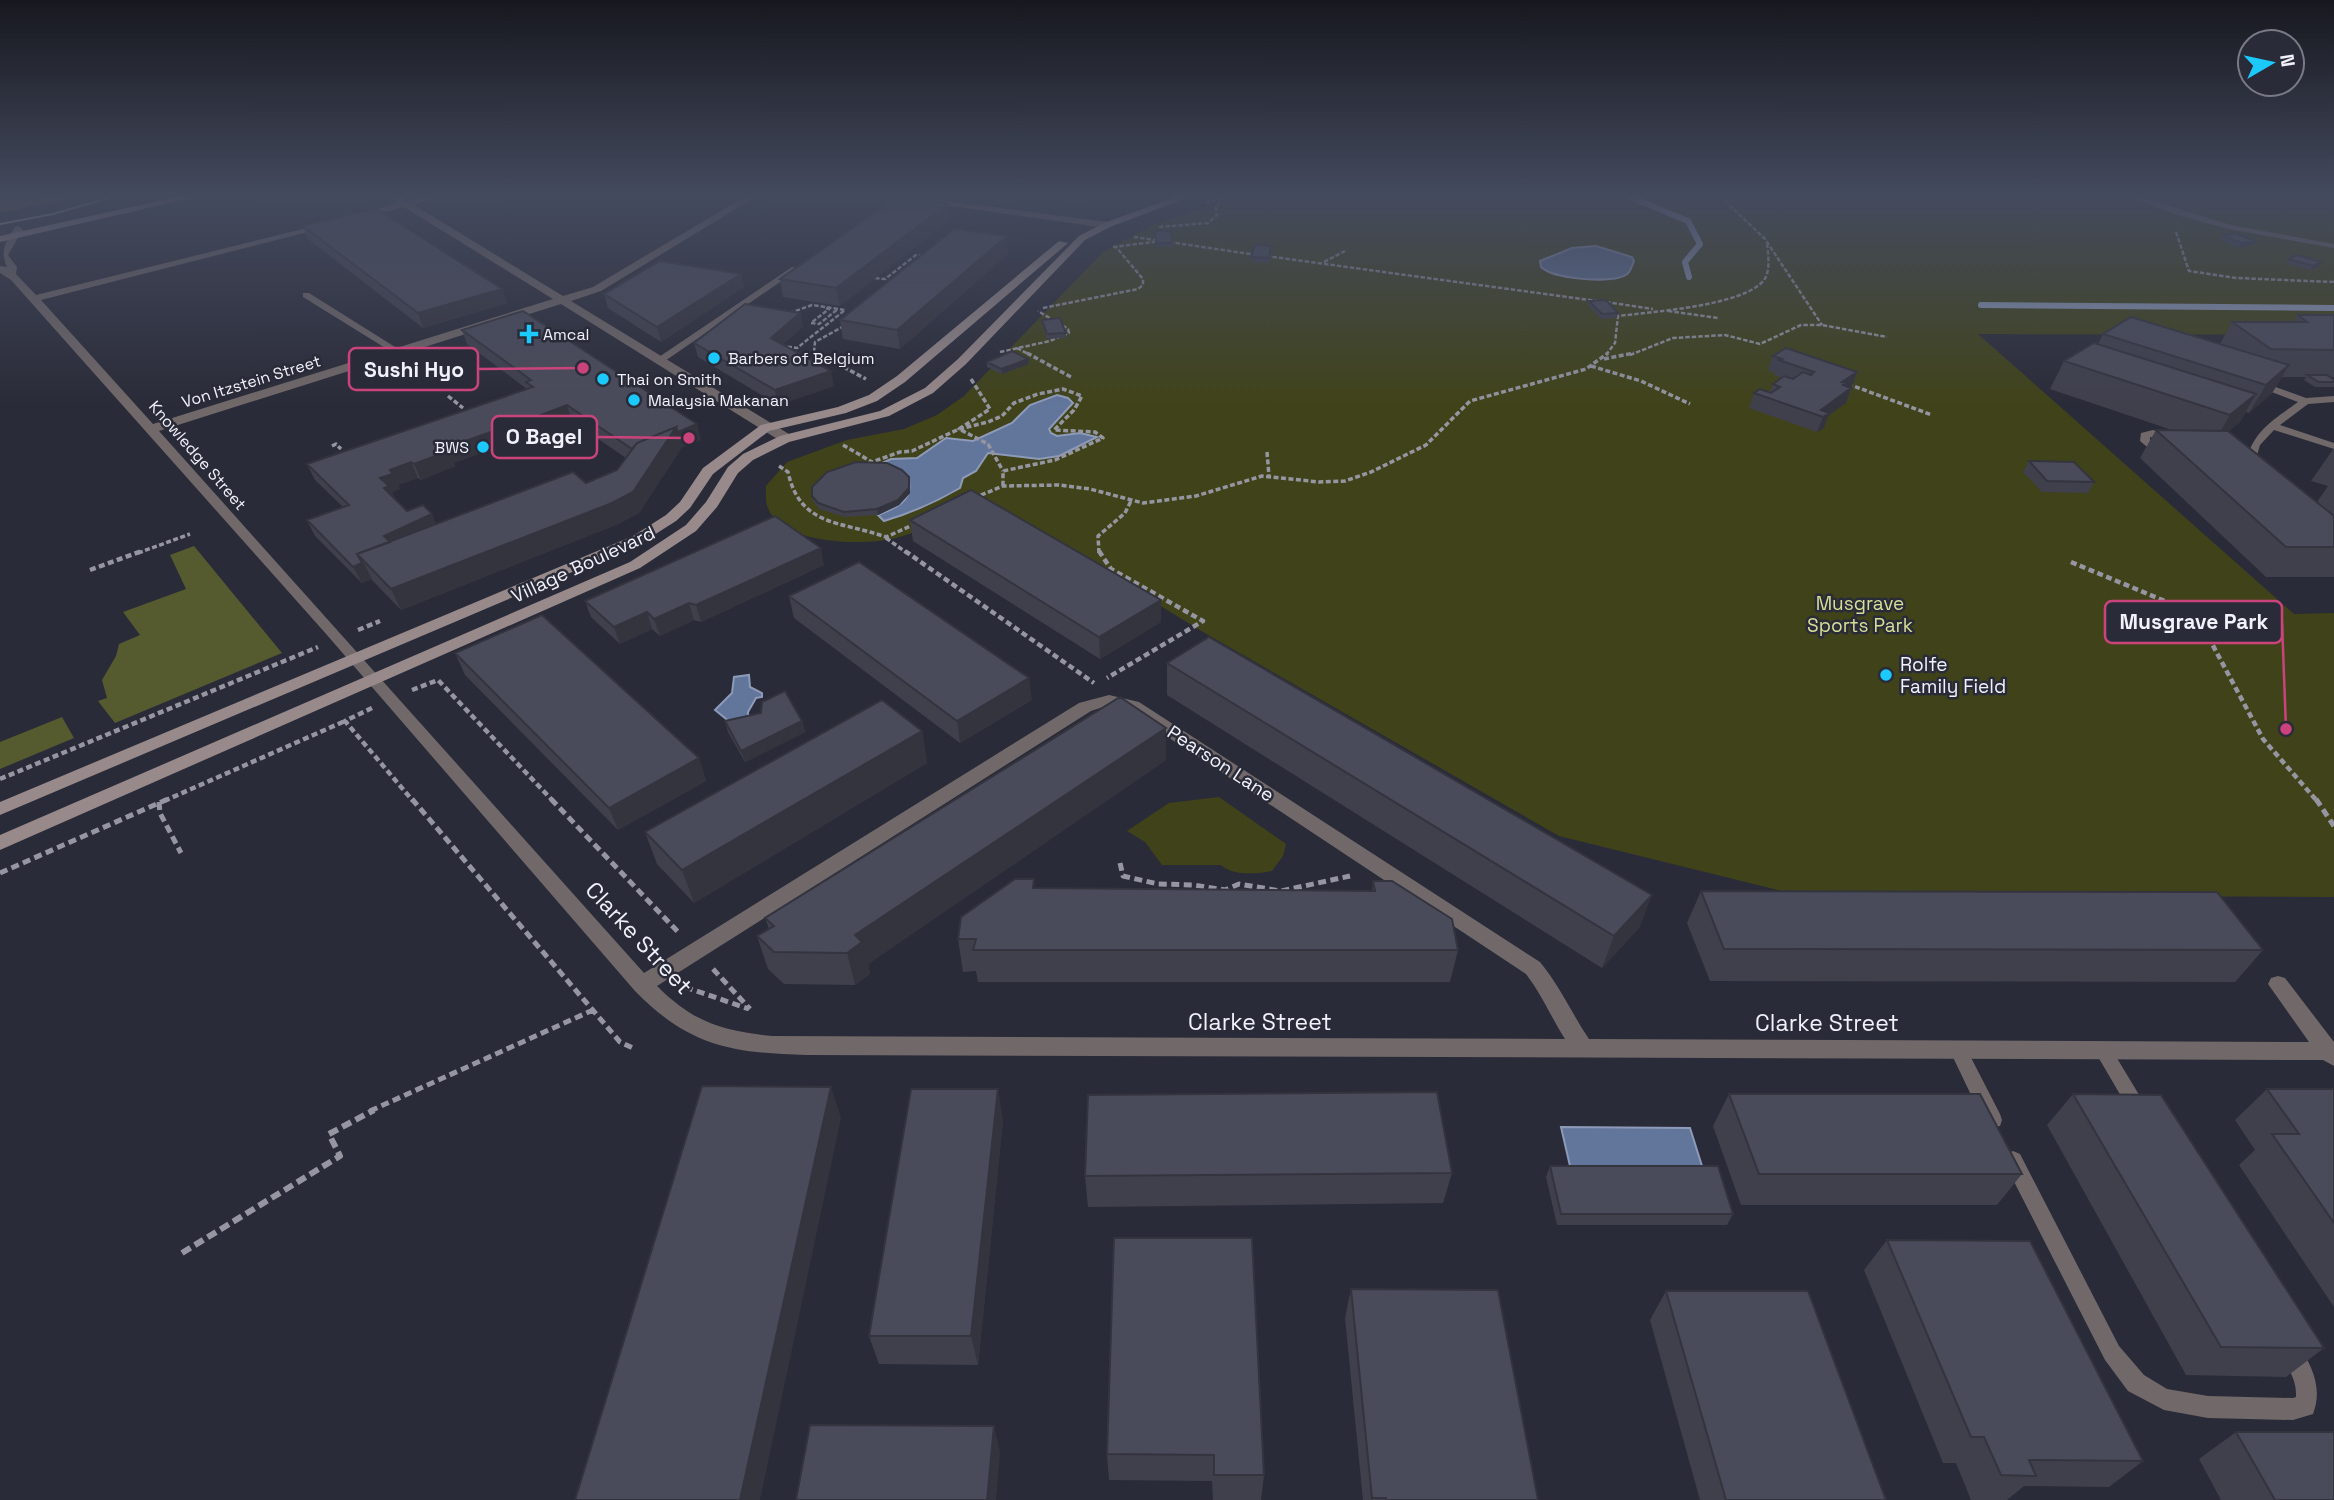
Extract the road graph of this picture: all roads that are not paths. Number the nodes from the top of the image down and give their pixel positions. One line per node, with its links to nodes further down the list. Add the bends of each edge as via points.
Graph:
1 (164, 266): 9 (street)
2 (504, 266): 10 (street)
3 (638, 266): 10 (street, Von Itzstein Street, via 603,287)
4 (798, 266): 12 (lane)
5 (1036, 266): 17 (street, Village Boulevard, via 873,398)
6 (1055, 266): 19 (street, Village Boulevard, via 925,393 876,416)
7 (6, 272): 9 (street, Knowledge Street)
8 (306, 295): 11 (lane)
9 (33, 299): 18 (street, Knowledge Street)
10 (561, 301): 11 (street, Von Itzstein Street); 12 (street)
11 (398, 352): 18 (street, Von Itzstein Street)
12 (659, 361): 17 (street)
13 (2250, 380): 15 (lane)
14 (2334, 399): 15 (lane)
15 (2305, 401): 16 (lane)
16 (2272, 426): 21 (lane); 23 (lane, via 2245,462)
17 (765, 428): 19 (street); 24 (street, Village Boulevard, via 708,471 671,518 638,539)
18 (152, 429): 24 (street, Knowledge Street)
19 (784, 438): 25 (street, Village Boulevard, via 737,467 724,479 708,510 662,550)
20 (2186, 443): 22 (lane, via 2164,435 2145,435 2145,441)
21 (2334, 446)
22 (2163, 455)
23 (2265, 479)
24 (356, 660): 25 (street, Clarke Street); 26 (street, Village Boulevard)
25 (372, 680): 27 (street, Village Boulevard); 29 (street, Clarke Street)
26 (0, 809)
27 (0, 843)
28 (2278, 984): 33 (street, Clarke Street)
29 (642, 985): 30 (street, Clarke Street, via 676,1016 706,1031 754,1044); 30 (street, Pearson Lane, via 1085,707 1108,700 1133,706 1533,968)
30 (1583, 1048): 31 (street, Clarke Street)
31 (1958, 1049): 32 (street, Clarke Street); 35 (lane, via 2112,1353 2136,1383 2164,1399 2208,1407 2305,1406 2310,1392)
32 (2103, 1050): 33 (street, Clarke Street); 34 (lane)
33 (2331, 1055)
34 (2149, 1126)
35 (2280, 1333)

